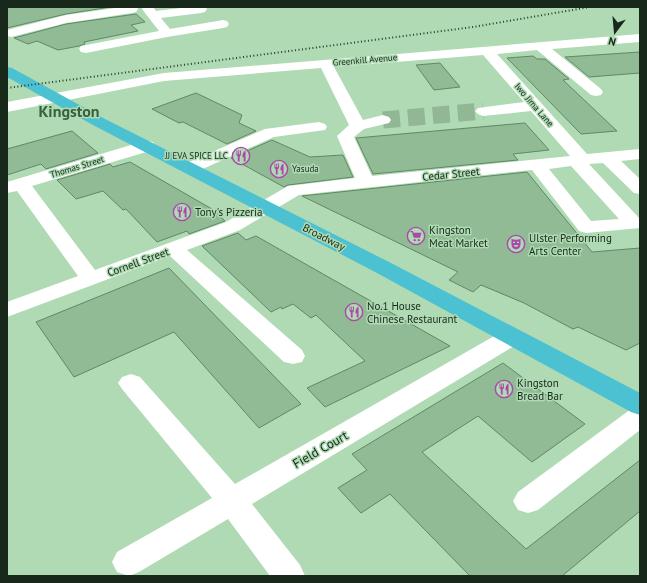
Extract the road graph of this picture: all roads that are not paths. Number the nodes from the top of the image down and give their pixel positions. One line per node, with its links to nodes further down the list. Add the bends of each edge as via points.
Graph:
1 (129, 8): 3 (street); 5 (street, via 66,19)
2 (201, 9): 3 (street)
3 (151, 10): 6 (street)
4 (223, 24): 6 (street)
5 (11, 33)
6 (167, 33): 9 (street)
7 (640, 38): 8 (street, Greenkill Avenue)
8 (540, 46): 10 (street, Greenkill Avenue); 13 (street)
9 (86, 49)
10 (486, 50): 11 (street, Greenkill Avenue); 14 (street, Iwo Jima Lane)
11 (325, 63): 15 (street, Greenkill Avenue, via 164,76); 18 (street)
12 (7, 72): 20 (highway, Broadway)
13 (596, 92)
14 (536, 106): 16 (street); 23 (street, Iwo Jima Lane)
15 (7, 107)
16 (483, 111)
17 (383, 120): 18 (street)
18 (358, 126): 26 (street, via 346,136)
19 (319, 127): 25 (street, via 271,132)
20 (147, 146): 25 (highway, Broadway); 27 (street, Thomas Street)
21 (640, 154): 22 (street, Cedar Street)
22 (608, 158): 23 (street, Cedar Street); 28 (street)
23 (580, 161): 24 (street, Cedar Street); 24 (street, Iwo Jima Lane, via 634,224 586,227)
24 (536, 165): 26 (street, Cedar Street)
25 (190, 168): 29 (highway, Broadway)
26 (366, 182): 29 (street, Cedar Street, via 294,190)
27 (14, 186): 31 (street)
28 (640, 189)
29 (266, 207): 30 (street, Cornell Street, via 233,226); 33 (highway, Broadway)
30 (173, 248): 31 (street, Cornell Street); 34 (street)
31 (91, 279): 32 (street, Cornell Street)
32 (7, 310)
33 (511, 337): 36 (highway, Broadway); 38 (street, Field Court)
34 (293, 356)
35 (131, 383): 38 (street)
36 (640, 405)
37 (640, 416): 39 (street)
38 (232, 501): 40 (street, Field Court); 41 (street)
39 (528, 501)
40 (128, 562)
41 (289, 576)

